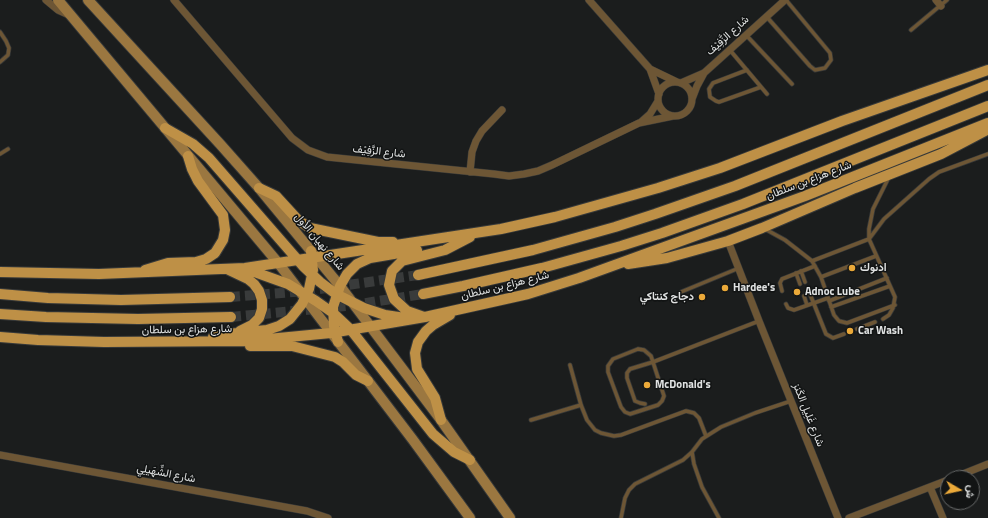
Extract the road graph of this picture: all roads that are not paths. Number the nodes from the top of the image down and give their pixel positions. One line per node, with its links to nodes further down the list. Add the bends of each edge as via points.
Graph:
1 (46, 0): 9 (street, via 58,10)
2 (58, 0): 9 (main road)
3 (88, 0): 40 (main road, شارع نهيان الأول)
4 (174, 0): 38 (street, شارع الزَّفِيْف, via 292,138 308,150 337,159)
5 (589, 0): 16 (street)
6 (786, 0): 10 (street, شارع الزَّفِيْف); 10 (lane, via 830,53 830,63 825,68 812,68)
7 (947, 0): 8 (lane)
8 (938, 3): 11 (lane)
9 (72, 16): 32 (main road)
10 (766, 16): 13 (street, شارع الزَّفِيْف)
11 (910, 30)
12 (0, 32): 15 (lane, via 9,48 8,55)
13 (746, 34): 14 (street, شارع الزَّفِيْف); 21 (lane)
14 (729, 49): 17 (lane); 19 (street, شارع الزَّفِيْف)
15 (0, 62)
16 (650, 69): 20 (street); 25 (street)
17 (747, 70): 23 (lane); 23 (lane, via 713,83 709,89 710,97 720,102)
18 (988, 70): 42 (main road, via 842,121 720,168 658,188 526,224)
19 (704, 73): 20 (street, شارع الزَّفِيْف); 26 (street, شارع الزَّفِيْف)
20 (679, 83): 25 (street, via 666,85); 26 (street, via 690,91)
21 (792, 84)
22 (988, 85): 60 (main road, شارع هزاع بن سلطان, via 735,186 655,214 533,250)
23 (761, 87): 24 (lane)
24 (767, 94)
25 (658, 98): 29 (street, via 662,111); 30 (street, شارع الزَّفِيْف, via 650,114)
26 (692, 99): 29 (street, via 685,113)
27 (988, 106): 71 (main road, شارع هزاع بن سلطان, via 743,204 662,233 542,268)
28 (502, 110): 38 (street, via 478,136 472,152)
29 (673, 116): 30 (street, شارع الزَّفِيْف)
30 (639, 123): 38 (street, شارع الزَّفِيْف, via 538,171 509,176)
31 (988, 123): 54 (main road, شارع هزاع بن سلطان, via 783,204)
32 (165, 128): 37 (main road); 48 (main road, via 184,138 210,158)
33 (988, 129): 39 (main road, via 941,154)
34 (8, 149): 35 (lane)
35 (0, 154)
36 (988, 154): 44 (lane, via 929,178 884,219)
37 (188, 156): 50 (main road); 58 (main road, via 198,181 223,215 223,240 215,253 206,259 160,265)
38 (470, 172)
39 (890, 174): 41 (main road); 44 (lane, via 873,209)
40 (258, 188): 43 (main road, via 276,196 302,223 315,229 384,242 420,237); 46 (main road, شارع نهيان الأول)
41 (762, 228): 45 (main road); 49 (lane, via 776,234)
42 (475, 234): 43 (main road); 87 (main road, via 445,250 402,261 392,271 389,285 394,299 407,311)
43 (453, 238): 46 (main road); 67 (main road, via 364,261 352,269)
44 (869, 239): 47 (lane); 49 (lane)
45 (728, 241): 53 (street, شارع غَلِيل الكَنز); 54 (main road, via 667,258)
46 (313, 256): 48 (main road); 61 (main road); 67 (main road, شارع نهيان الأول)
47 (876, 256): 62 (lane); 63 (lane)
48 (298, 261): 50 (main road); 61 (main road)
49 (812, 261): 51 (lane)
50 (279, 264): 52 (main road); 73 (main road)
51 (815, 266): 56 (lane); 62 (lane)
52 (245, 268): 55 (main road); 73 (main road, via 276,279)
53 (739, 268): 68 (lane); 90 (street, شارع غَلِيل الكَنز)
54 (605, 269): 83 (main road, شارع هزاع بن سلطان, via 534,292)
55 (229, 270): 58 (main road); 95 (main road, via 254,284 262,300 258,318 252,325)
56 (801, 271): 59 (lane); 64 (lane)
57 (0, 272): 58 (main road)
58 (138, 273)
59 (796, 273): 65 (lane); 69 (lane, via 781,280)
60 (418, 275)
61 (312, 276): 67 (main road); 73 (main road)
62 (821, 277): 76 (lane)
63 (887, 278): 66 (lane); 76 (lane)
64 (805, 282)
65 (800, 284)
66 (890, 286): 80 (lane); 82 (lane)
67 (338, 290): 78 (main road, شارع نهيان الأول); 85 (main road)
68 (681, 292)
69 (782, 292)
70 (0, 294): 75 (main road, via 121,300)
71 (423, 294)
72 (810, 294): 77 (lane)
73 (304, 295): 85 (main road); 95 (main road, via 294,315 279,326); 98 (main road)
74 (804, 296): 81 (lane)
75 (230, 297)
76 (828, 299): 77 (lane); 82 (lane)
77 (813, 303): 81 (lane); 96 (lane, via 826,334 833,338)
78 (354, 304): 89 (main road, via 385,315); 92 (main road, شارع نهيان الأول)
79 (786, 304): 81 (lane, via 792,310)
80 (895, 304): 82 (lane, via 844,323 835,318); 88 (lane, via 892,312)
81 (808, 305)
82 (831, 307)
83 (459, 310): 87 (main road, شارع هزاع بن سلطان); 109 (main road, via 426,331 418,342 415,353 417,370 435,398)
84 (0, 314): 86 (main road, شارع هزاع بن سلطان, via 91,319)
85 (333, 314): 94 (main road); 98 (main road)
86 (232, 317)
87 (425, 317): 89 (main road, شارع هزاع بن سلطان)
88 (883, 319)
89 (414, 320): 92 (main road, شارع هزاع بن سلطان)
90 (759, 321): 101 (lane); 106 (street, شارع غَلِيل الكَنز)
91 (874, 322): 93 (lane)
92 (371, 326): 94 (main road, شارع هزاع بن سلطان); 109 (main road, شارع نهيان الأول)
93 (857, 329)
94 (351, 330): 98 (main road, شارع هزاع بن سلطان); 114 (main road, via 433,434 454,452)
95 (237, 333): 99 (main road)
96 (844, 334)
97 (0, 336): 99 (main road, شارع هزاع بن سلطان, via 73,342)
98 (335, 336): 100 (main road, شارع هزاع بن سلطان); 103 (main road)
99 (196, 342): 100 (main road, شارع هزاع بن سلطان)
100 (226, 342): 103 (main road, via 257,347 292,346 330,356 339,359 356,375)
101 (653, 362): 104 (lane); 104 (lane, via 647,351 638,349 613,359 609,363 608,372 621,407 627,413 658,405 662,401); 108 (lane, via 630,369 627,373 635,401)
102 (570, 365): 107 (lane)
103 (368, 381): 120 (main road)
104 (663, 393): 105 (lane)
105 (660, 398)
106 (791, 401): 111 (lane, via 738,420); 124 (street, شارع غَلِيل الكَنز)
107 (581, 404): 110 (lane); 111 (lane, via 590,425 608,435 621,434 686,411 694,413 699,418)
108 (645, 404)
109 (442, 420): 114 (main road, شارع نهيان الأول)
110 (531, 420)
111 (706, 436): 112 (lane)
112 (692, 452): 122 (lane, via 683,460 632,487 625,498); 123 (lane, via 702,487)
113 (0, 455): 119 (street, شارع الشِّهَيلِي, via 307,511)
114 (470, 460): 121 (main road, شارع نهيان الأول)
115 (988, 464): 116 (street)
116 (973, 470)
117 (940, 483): 118 (street)
118 (930, 487): 125 (street); 126 (street)
119 (328, 518)
120 (470, 518)
121 (510, 518)
122 (621, 518)
123 (719, 518)
124 (838, 518)
125 (849, 518)
126 (943, 518)

